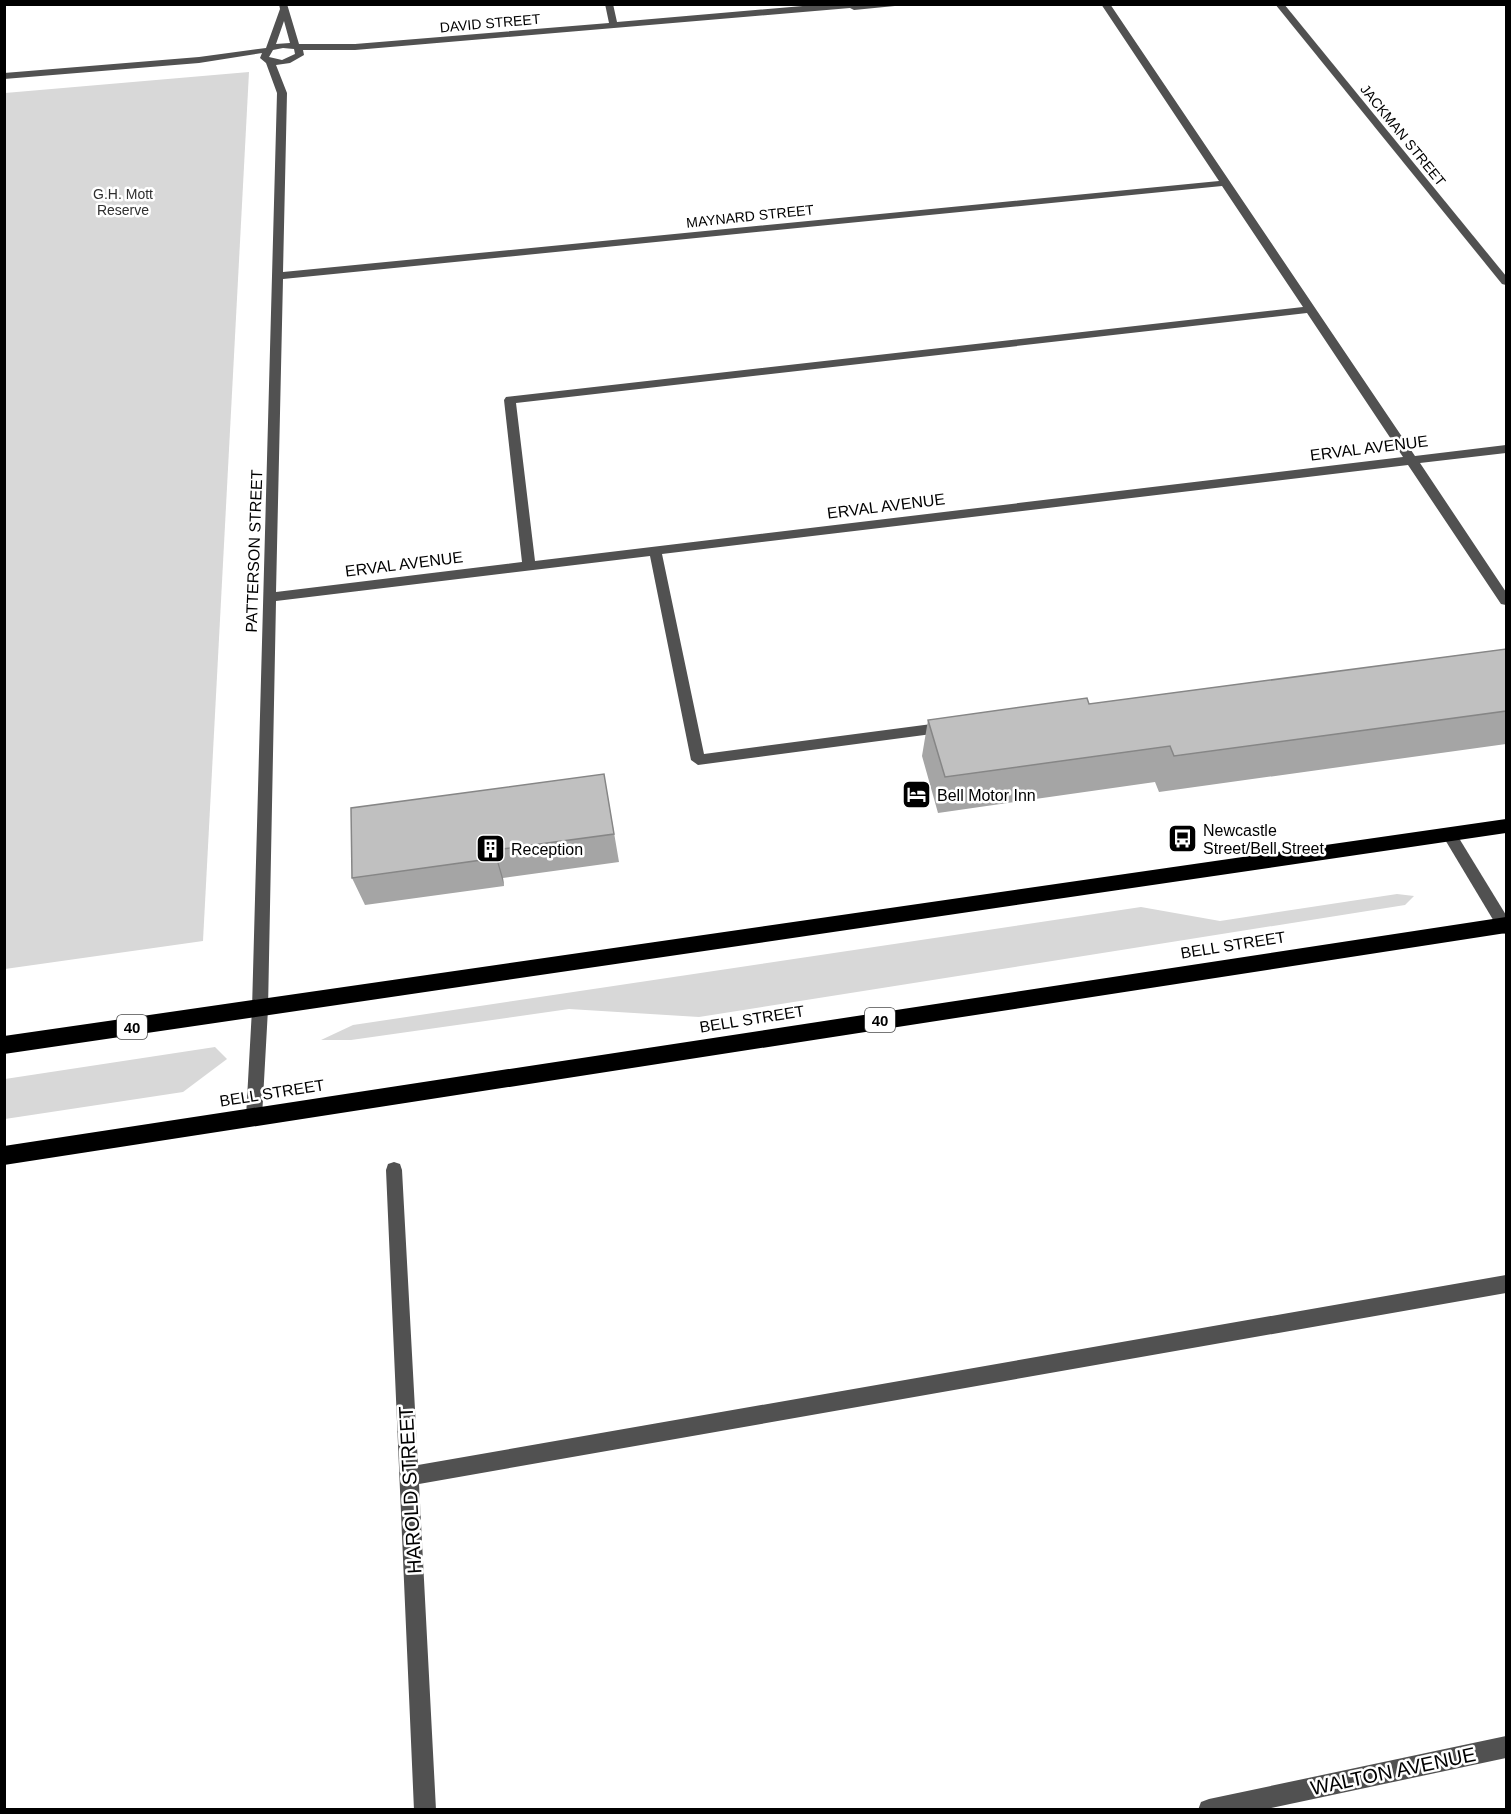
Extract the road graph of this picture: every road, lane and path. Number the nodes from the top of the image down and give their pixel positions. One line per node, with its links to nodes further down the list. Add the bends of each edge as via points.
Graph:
1 (609, 4): 8 (street)
2 (862, 4): 6 (street, DAVID STREET)
3 (911, 4): 6 (street, DAVID STREET)
4 (1105, 4): 13 (street)
5 (1279, 4): 15 (street, JACKMAN STREET)
6 (842, 7): 8 (street, DAVID STREET)
7 (283, 8): 9 (street); 10 (street)
8 (614, 26): 10 (street, DAVID STREET, via 355,47)
9 (269, 55): 10 (street); 10 (street, via 283,45); 11 (street); 12 (street, PATTERSON STREET)
10 (294, 60): 12 (street, PATTERSON STREET)
11 (4, 76)
12 (282, 93): 14 (street, PATTERSON STREET)
13 (1224, 183): 14 (street, MAYNARD STREET); 16 (street)
14 (279, 276): 21 (street, PATTERSON STREET)
15 (1506, 282)
16 (1311, 309): 18 (street); 20 (street, via 510,400)
17 (1506, 449): 18 (street, ERVAL AVENUE)
18 (1413, 459): 19 (street, ERVAL AVENUE); 22 (street)
19 (655, 550): 20 (street, ERVAL AVENUE); 23 (street, via 698,760)
20 (530, 566): 21 (street, ERVAL AVENUE)
21 (270, 597): 27 (street, PATTERSON STREET)
22 (1506, 601)
23 (959, 725)
24 (1506, 825): 25 (highway, 40)
25 (1449, 834): 26 (street); 27 (highway, 40)
26 (1506, 926): 29 (highway, BELL STREET / 40)
27 (260, 1009): 28 (highway, 40); 29 (street, PATTERSON STREET)
28 (4, 1045)
29 (254, 1117): 30 (highway, BELL STREET / 40)
30 (4, 1156)
31 (394, 1170): 33 (street, HAROLD STREET)
32 (1506, 1284): 33 (street)
33 (409, 1476): 35 (street, HAROLD STREET)
34 (1506, 1747): 36 (street, WALTON AVENUE)
35 (425, 1809)
36 (1209, 1809)

